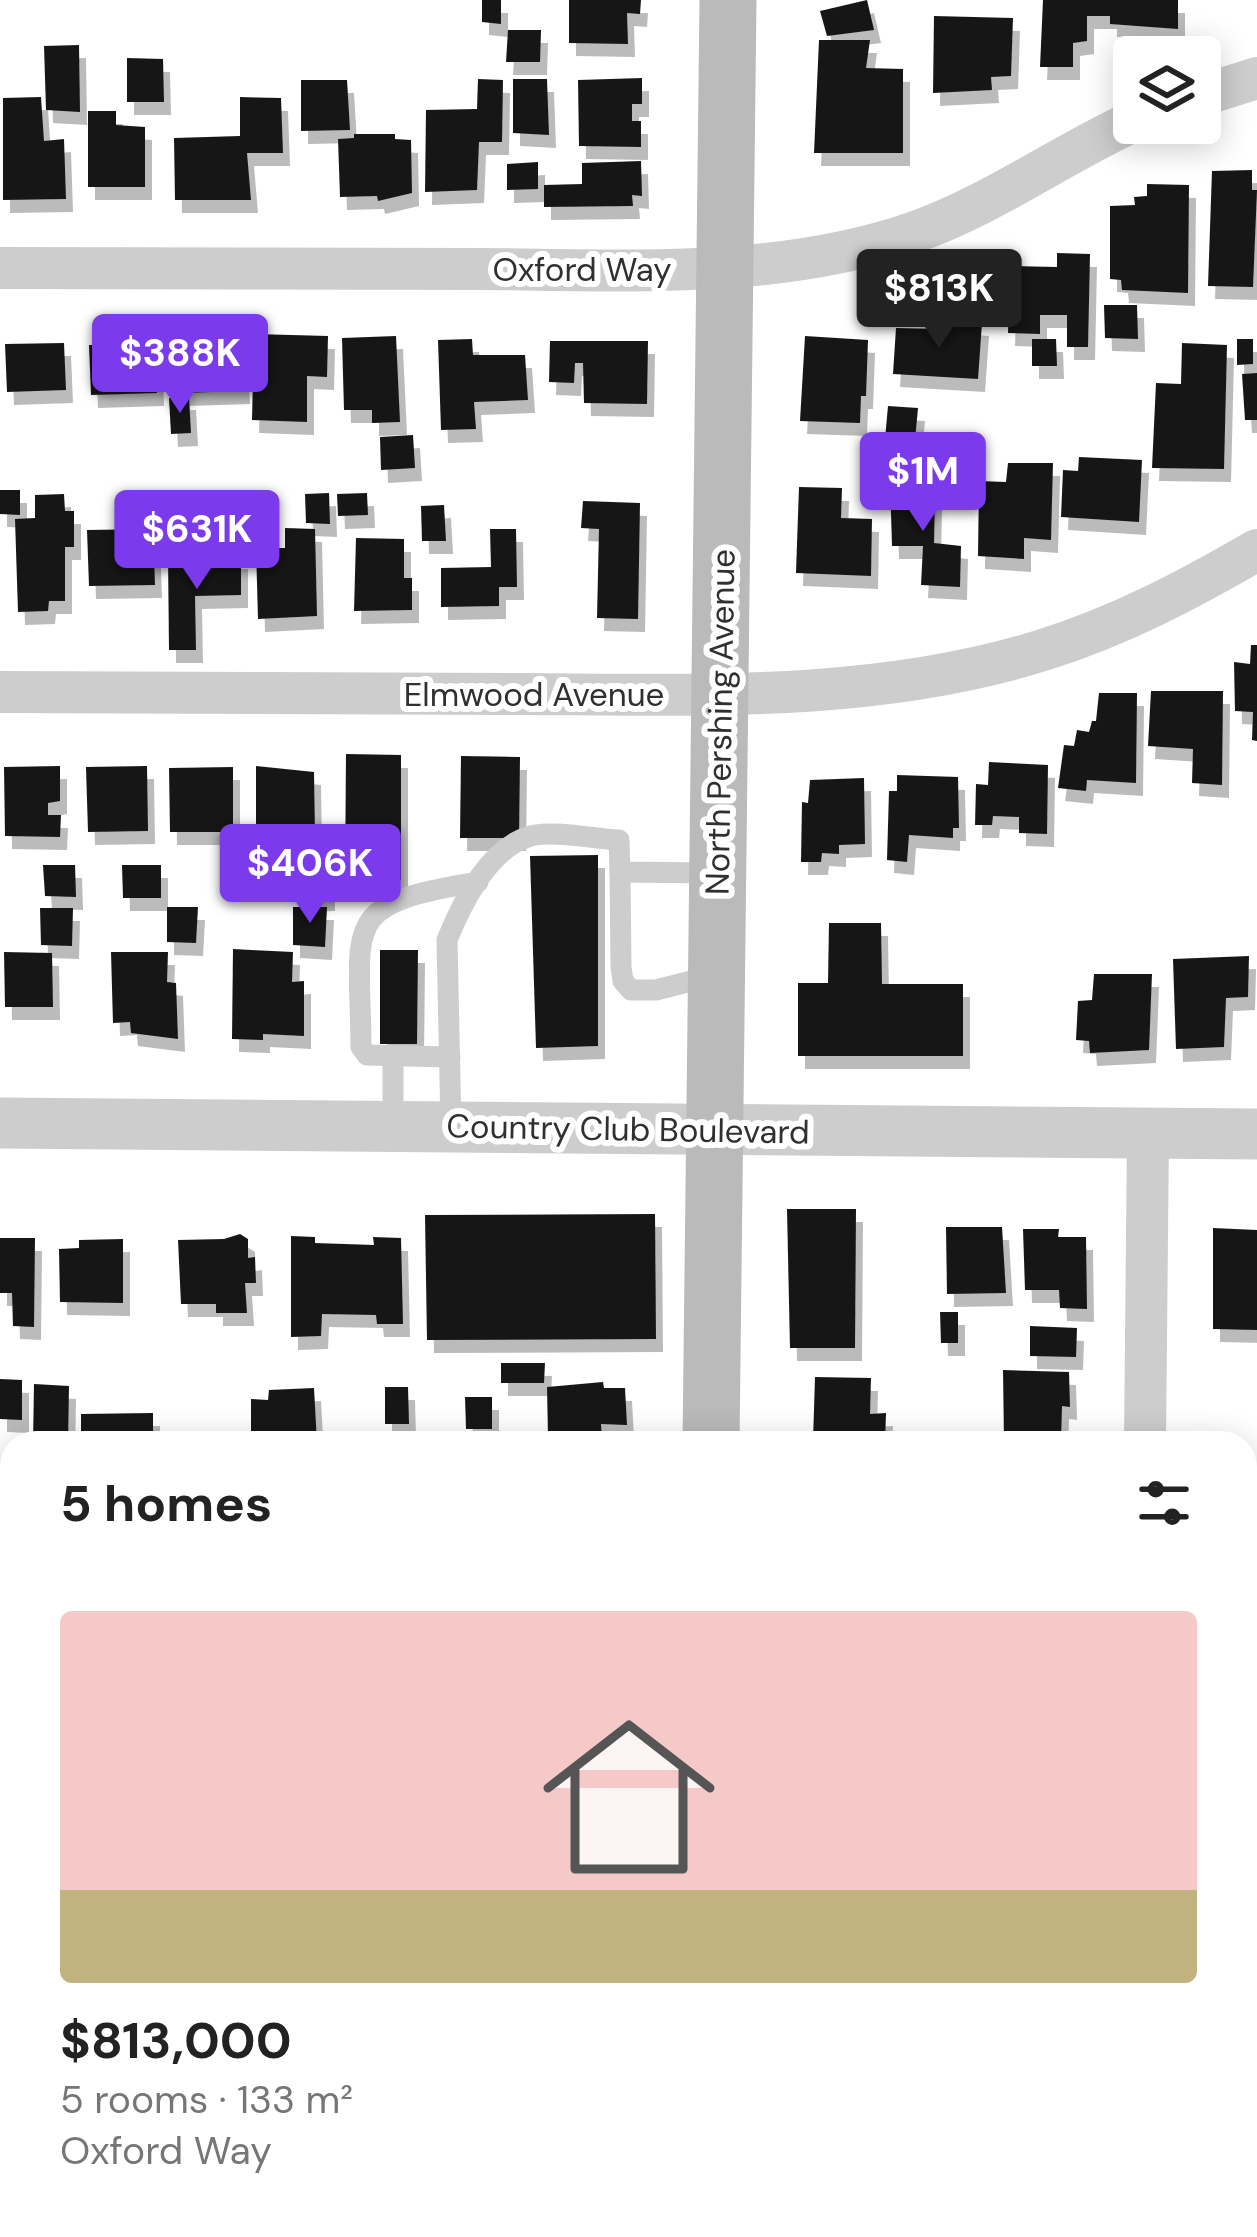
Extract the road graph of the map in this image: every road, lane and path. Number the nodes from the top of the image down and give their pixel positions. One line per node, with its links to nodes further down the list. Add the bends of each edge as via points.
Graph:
1 (728, 0): 6 (main road, North Pershing Avenue)
2 (1257, 78): 3 (street)
3 (1221, 89)
4 (1113, 131): 6 (street, Oxford Way, via 914,232)
5 (0, 268): 6 (street, Oxford Way)
6 (725, 270): 9 (main road, North Pershing Avenue)
7 (1257, 550): 9 (street, Elmwood Avenue, via 1174,598 1041,651 880,684)
8 (0, 692): 9 (street, Elmwood Avenue)
9 (720, 695): 11 (main road, North Pershing Avenue)
10 (620, 872): 11 (lane); 12 (lane, via 619,841 534,836); 13 (lane, via 621,967 631,990)
11 (718, 873): 13 (main road, North Pershing Avenue)
12 (478, 881): 14 (lane, via 410,895 364,926 361,1047); 15 (lane, via 447,940)
13 (718, 974): 19 (main road, North Pershing Avenue)
14 (393, 1058): 15 (lane); 17 (lane)
15 (450, 1058): 18 (lane)
16 (0, 1123): 17 (street, Country Club Boulevard)
17 (393, 1126): 18 (street, Country Club Boulevard)
18 (451, 1127): 19 (street, Country Club Boulevard)
19 (716, 1130): 20 (street, Country Club Boulevard); 22 (main road, North Pershing Avenue)
20 (1148, 1133): 21 (street, Country Club Boulevard); 23 (street)
21 (1257, 1135)
22 (711, 1431)
23 (1144, 1431)

